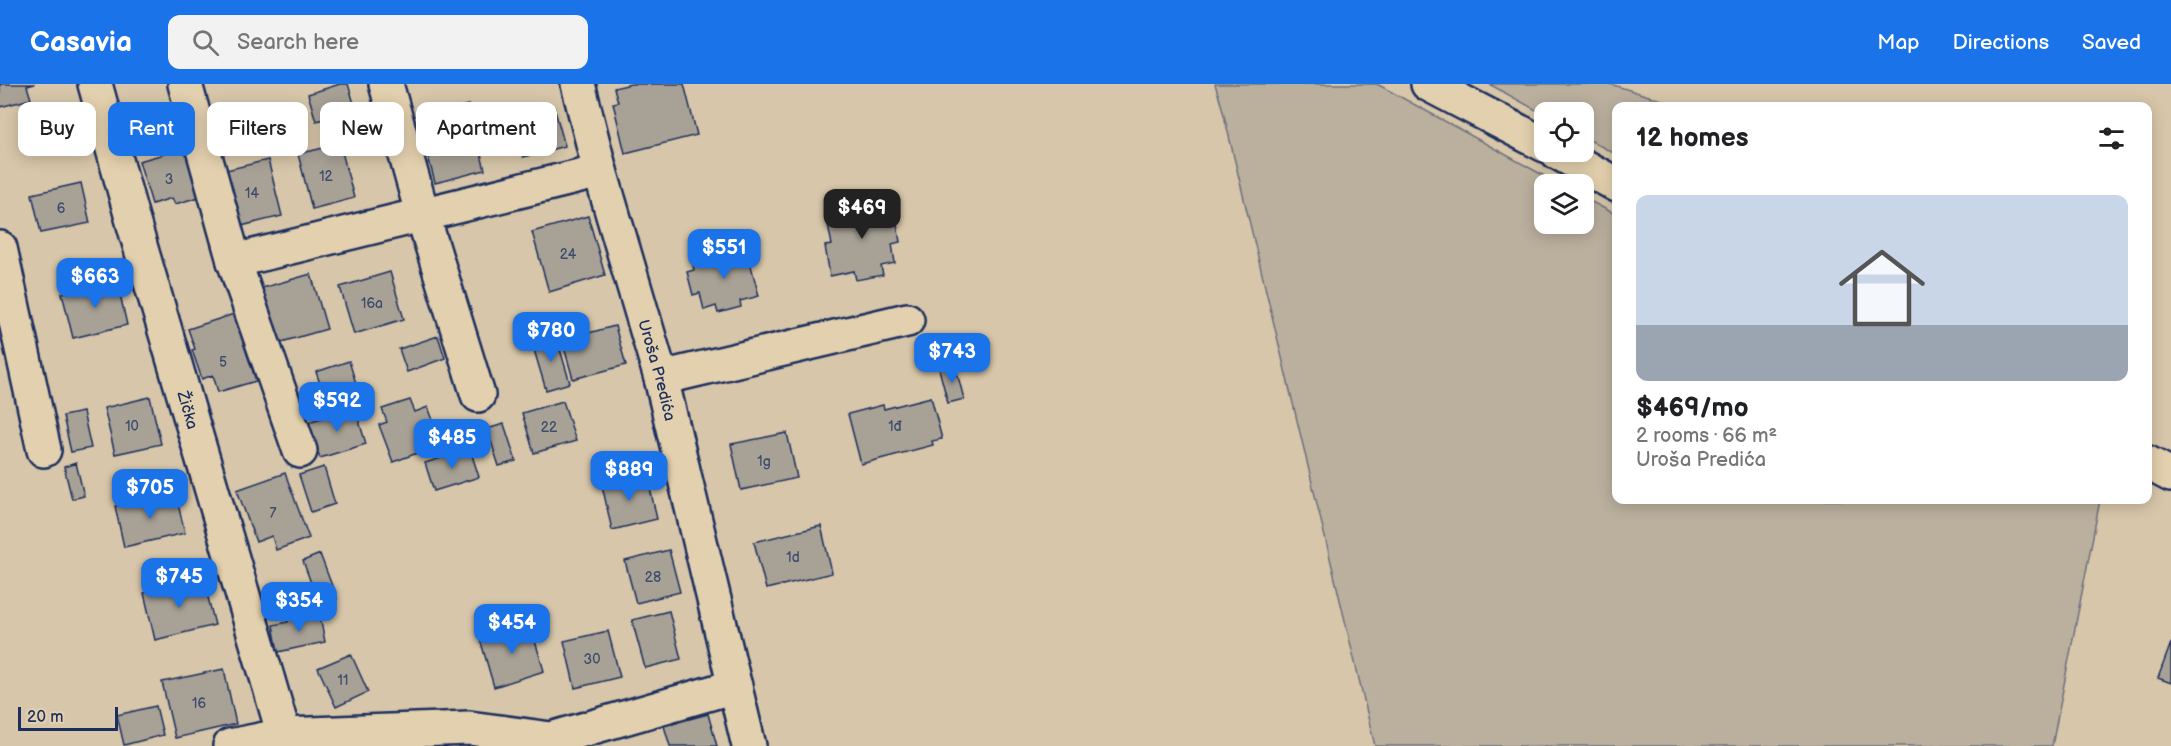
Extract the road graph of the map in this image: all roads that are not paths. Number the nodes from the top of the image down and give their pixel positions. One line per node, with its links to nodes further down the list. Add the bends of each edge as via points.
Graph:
1 (95, 84): 21 (street, Žička)
2 (185, 84): 12 (street)
3 (386, 84): 10 (street)
4 (578, 84): 8 (street, Uroša Predića)
5 (1428, 84): 6 (street)
6 (1534, 139)
7 (1575, 162): 9 (street)
8 (600, 171): 10 (street); 14 (street, Uroša Predića)
9 (1612, 182)
10 (422, 213): 12 (street); 15 (street)
11 (0, 248): 16 (street)
12 (234, 261): 17 (street)
13 (907, 320): 14 (street)
14 (661, 378): 20 (street, Uroša Predića)
15 (478, 394)
16 (44, 450)
17 (300, 451)
18 (2152, 465): 19 (street)
19 (2171, 475)
20 (735, 686): 21 (street, via 551,739 469,728); 23 (street, Uroša Predića)
21 (284, 735): 22 (street)
22 (230, 746)
23 (749, 746)

